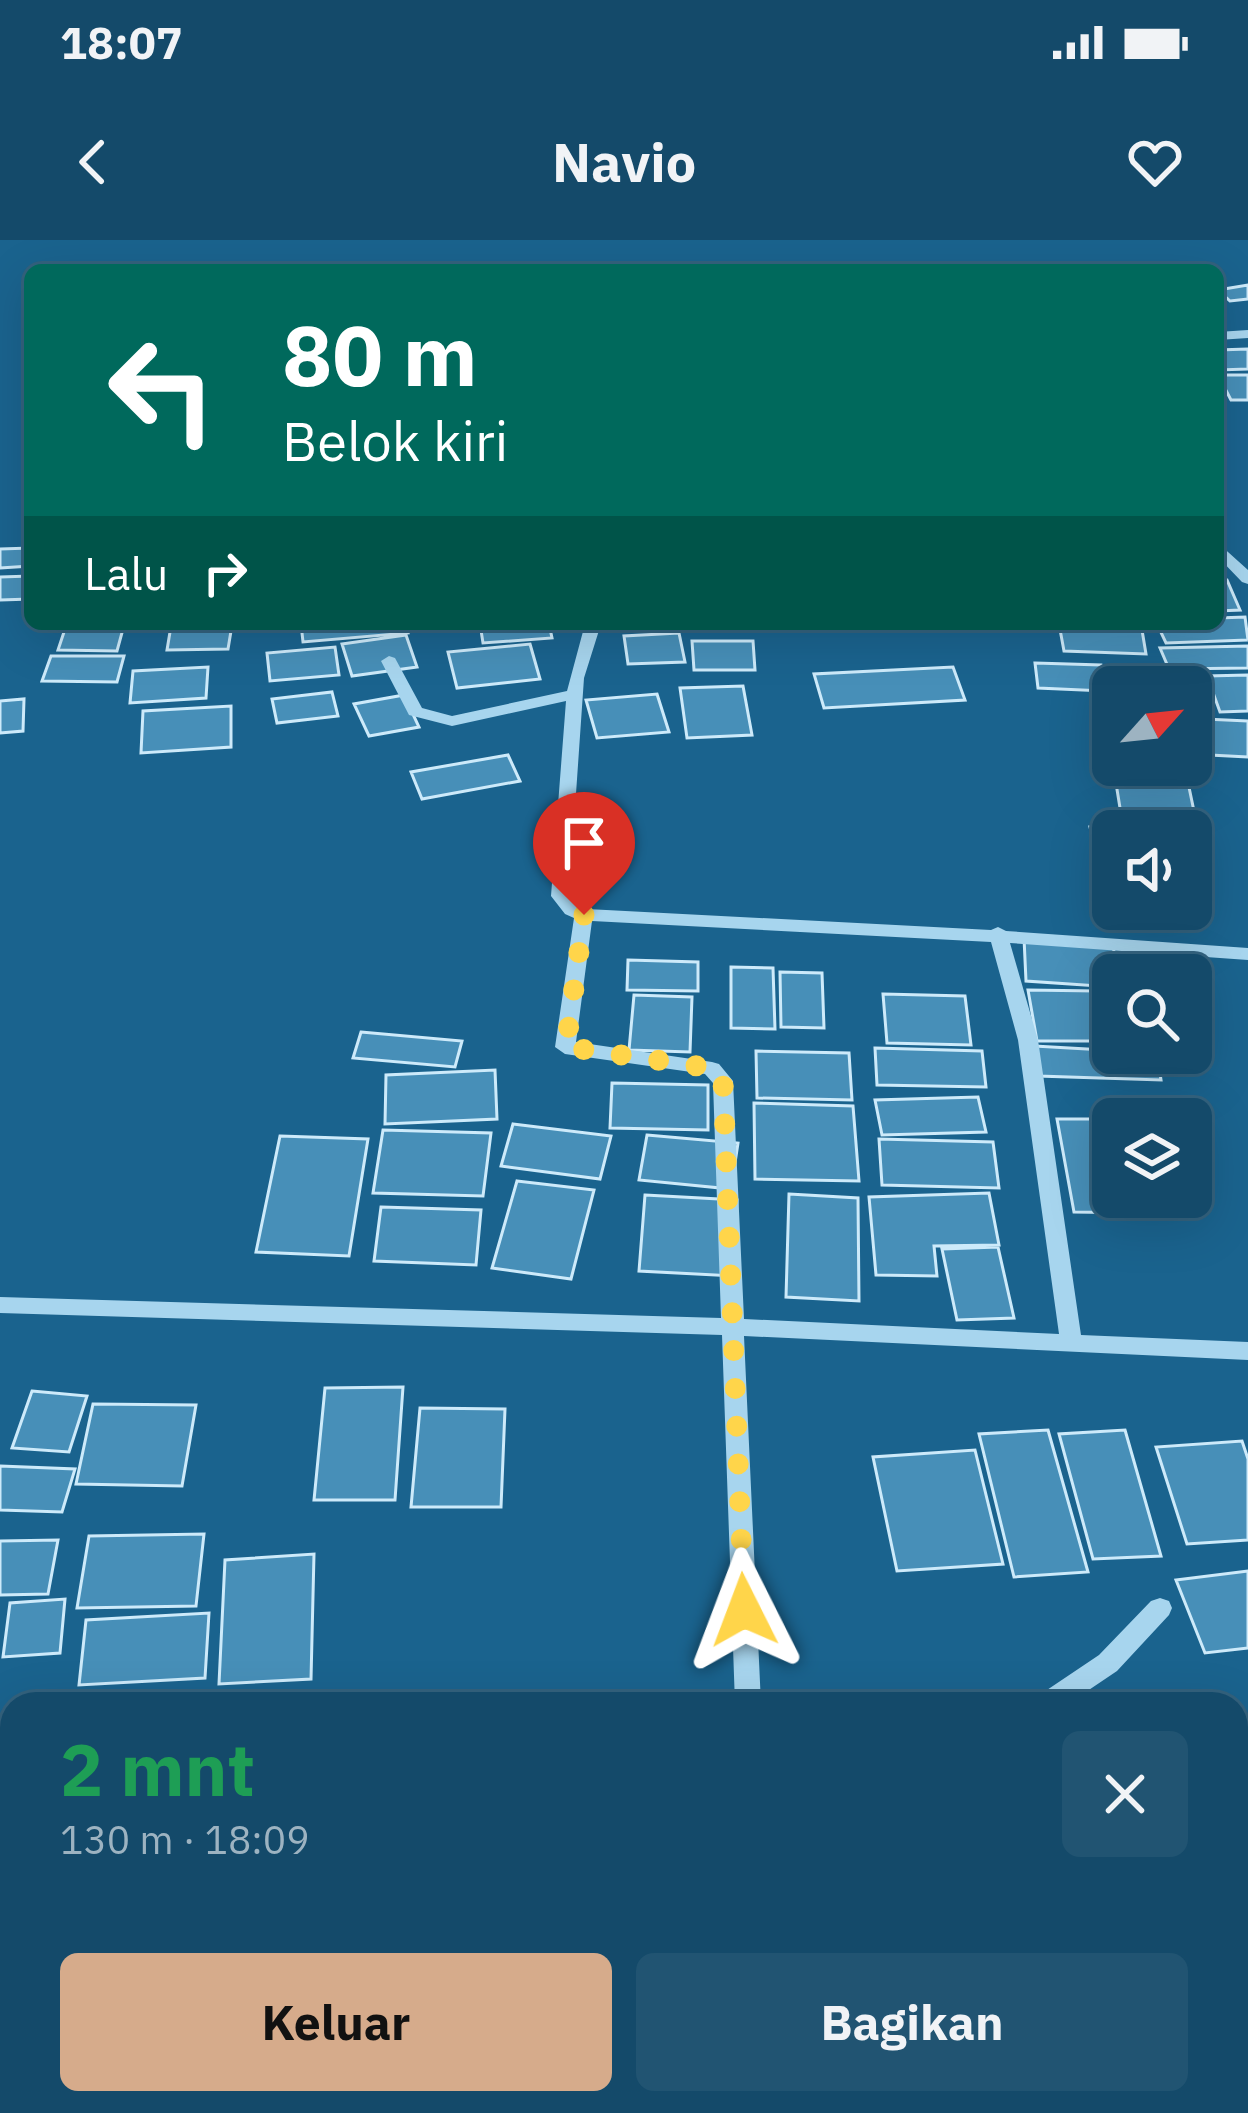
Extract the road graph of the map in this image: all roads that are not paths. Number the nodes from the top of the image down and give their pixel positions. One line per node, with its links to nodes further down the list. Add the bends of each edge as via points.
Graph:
1 (1224, 554): 2 (street)
2 (1248, 579)
3 (591, 630): 5 (street)
4 (388, 661): 5 (street, via 416,711 452,721)
5 (575, 694): 6 (street, via 560,896)
6 (584, 915): 7 (street); 10 (street, via 566,1047 712,1069 723,1081)
7 (998, 933): 8 (street); 11 (street, via 1028,1040)
8 (1248, 954)
9 (0, 1305): 10 (street)
10 (730, 1327): 11 (street); 14 (street)
11 (1071, 1342): 12 (street)
12 (1248, 1351)
13 (1160, 1608): 15 (street, via 1108,1663)
14 (747, 1692)
15 (1065, 1692)

